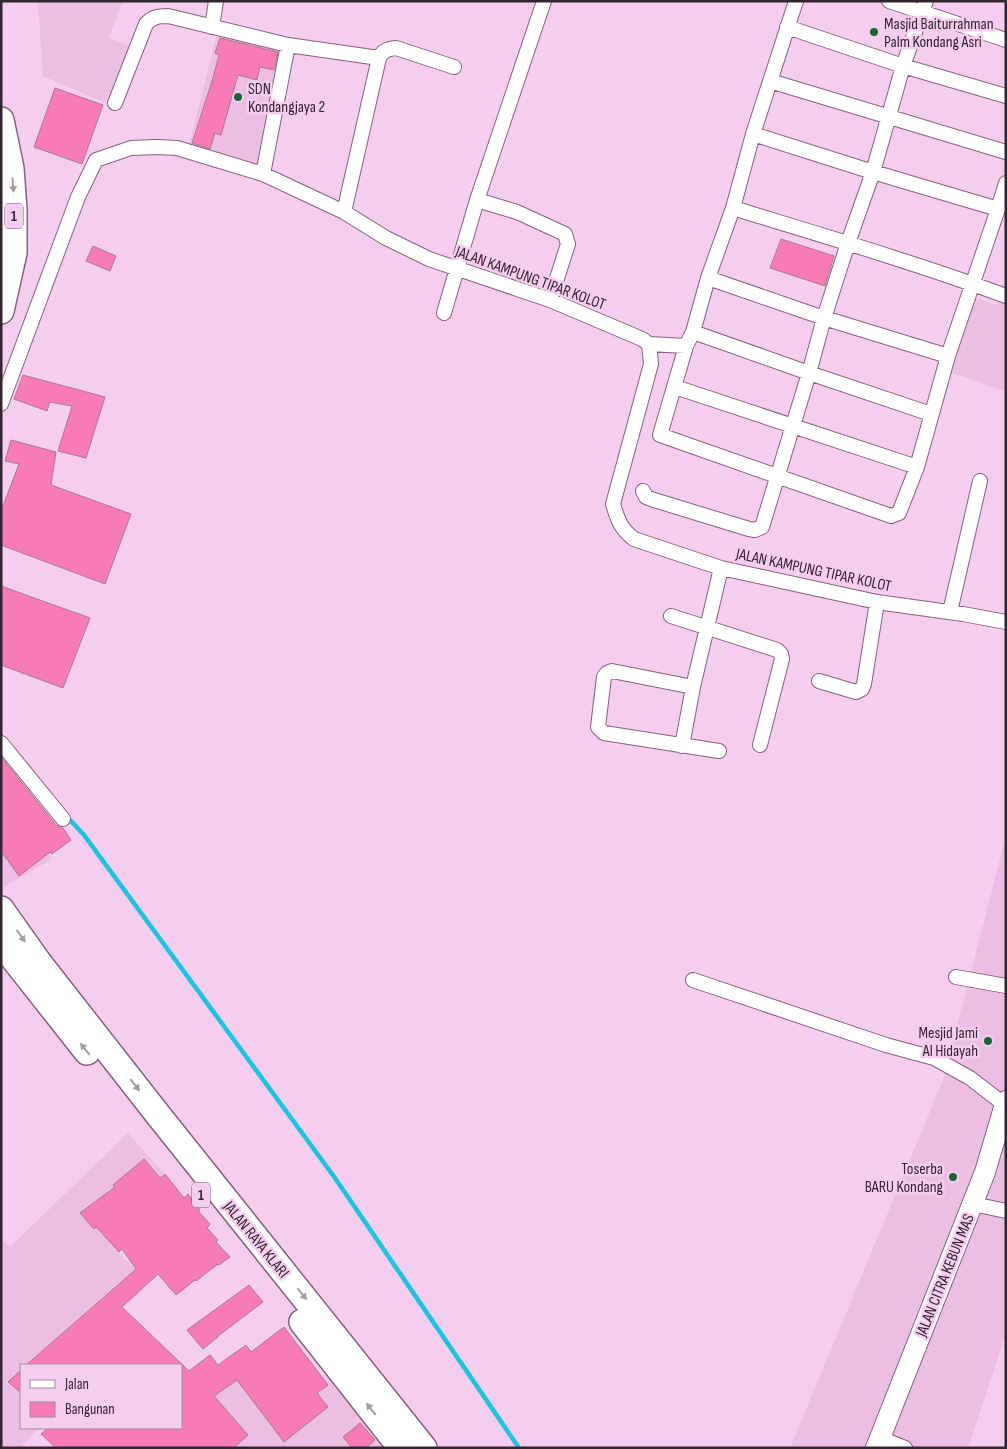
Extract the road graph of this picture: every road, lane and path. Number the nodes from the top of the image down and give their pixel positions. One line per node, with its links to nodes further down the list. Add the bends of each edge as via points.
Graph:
1 (216, 1): 6 (street)
2 (544, 1): 23 (street)
3 (796, 1): 7 (street)
4 (889, 1): 5 (street)
5 (924, 7): 8 (street); 11 (street)
6 (212, 27): 9 (street); 15 (street, via 168,16 151,19 146,24)
7 (787, 27): 11 (street); 13 (street)
8 (1006, 40)
9 (288, 45): 10 (street); 21 (street)
10 (379, 58): 12 (street, via 387,49 396,48); 26 (street)
11 (903, 66): 14 (street); 16 (street)
12 (454, 67)
13 (770, 81): 16 (street); 18 (street)
14 (1006, 96)
15 (115, 103)
16 (888, 116): 19 (street); 20 (street)
17 (1, 120): 33 (highway, 1, one-way to 33, via 11,168 14,210 14,253)
18 (753, 134): 20 (street); 24 (street)
19 (1006, 152)
20 (873, 172): 25 (street); 27 (street)
21 (263, 174): 26 (street, JALAN KAMPUNG TIPAR KOLOT); 42 (street, JALAN KAMPUNG TIPAR KOLOT, via 177,148 131,148 96,160 78,197)
22 (1006, 183): 25 (street)
23 (477, 200): 28 (street); 32 (street, via 517,212 565,234 568,244)
24 (732, 208): 27 (street); 29 (street)
25 (998, 208): 30 (street)
26 (344, 212): 28 (street, JALAN KAMPUNG TIPAR KOLOT, via 386,238 429,259)
27 (848, 243): 30 (street); 35 (street)
28 (457, 268): 32 (street, JALAN KAMPUNG TIPAR KOLOT); 34 (street)
29 (708, 278): 35 (street); 36 (street)
30 (972, 283): 31 (street); 39 (street)
31 (1006, 296)
32 (550, 300): 37 (street, JALAN KAMPUNG TIPAR KOLOT)
33 (1, 311)
34 (444, 313)
35 (824, 318): 39 (street); 40 (street)
36 (693, 332): 38 (street); 40 (street)
37 (649, 344): 38 (street); 49 (street, JALAN KAMPUNG TIPAR KOLOT, via 652,364 612,504 624,531 634,538)
38 (686, 346): 41 (street)
39 (948, 356): 43 (street)
40 (809, 373): 43 (street); 44 (street)
41 (675, 386): 44 (street); 46 (street, via 660,435)
42 (1, 404)
43 (931, 414): 45 (street)
44 (793, 426): 45 (street); 46 (street)
45 (917, 467): 46 (street, via 902,509 891,516)
46 (778, 475): 48 (street, via 762,528 755,530 654,500 646,497)
47 (980, 481): 51 (street)
48 (643, 491)
49 (721, 568): 50 (street, JALAN KAMPUNG TIPAR KOLOT); 54 (street)
50 (877, 602): 51 (street, JALAN KAMPUNG TIPAR KOLOT); 55 (street, via 862,689 856,692)
51 (950, 612): 53 (street, JALAN KAMPUNG TIPAR KOLOT)
52 (671, 616): 54 (street)
53 (1006, 622)
54 (707, 626): 56 (street); 58 (street, via 781,654)
55 (819, 681)
56 (693, 687): 59 (street); 59 (street, via 612,671 604,677 600,730)
57 (1, 743): 61 (street)
58 (760, 745)
59 (682, 746): 60 (street)
60 (719, 751)
61 (63, 819)
62 (1, 909): 72 (highway, JALAN RAYA KLARI / 1, one-way to 72, via 153,1108)
63 (1, 943): 71 (highway, JALAN RAYA KLARI / 1, one-way to 63)
64 (956, 977): 66 (street)
65 (693, 980): 67 (street, via 934,1058)
66 (1006, 986)
67 (1005, 1103): 68 (street, JALAN CITRA KEBUN MAS)
68 (973, 1204): 69 (street); 70 (street, JALAN CITRA KEBUN MAS)
69 (1006, 1211)
70 (878, 1443): 73 (street)
71 (401, 1448)
72 (424, 1448)
73 (905, 1448)

